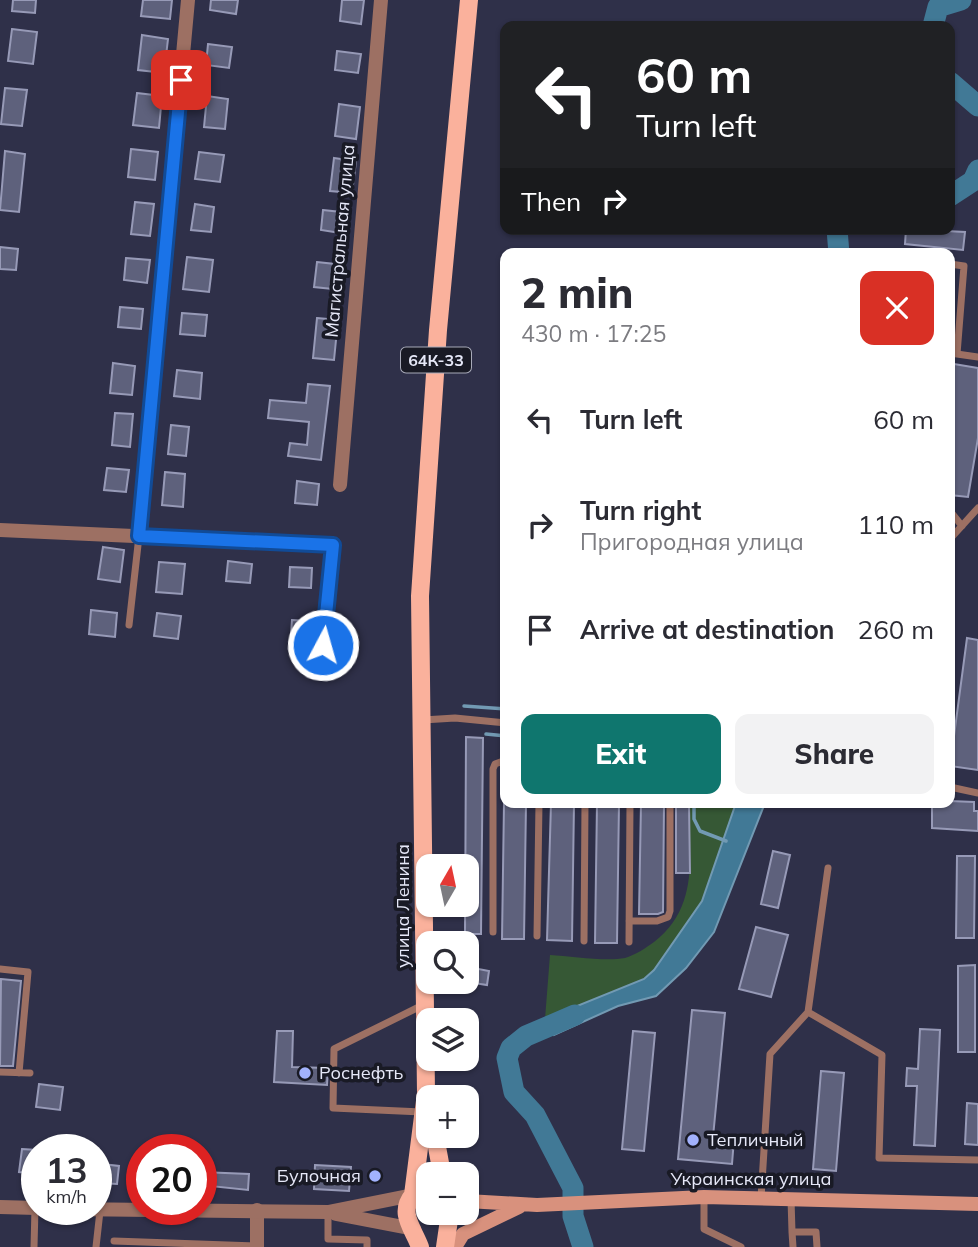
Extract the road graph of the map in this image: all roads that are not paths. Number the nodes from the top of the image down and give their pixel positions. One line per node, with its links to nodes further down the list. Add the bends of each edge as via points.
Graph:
1 (188, 0): 14 (street)
2 (382, 0): 8 (street, Магистральная улица)
3 (469, 0): 18 (main road, 64К-33, via 438,330 420,596)
4 (955, 265): 5 (lane, via 964,266)
5 (955, 338)
6 (955, 354): 7 (lane)
7 (978, 357)
8 (340, 485)
9 (978, 508): 11 (lane)
10 (955, 517): 11 (lane)
11 (962, 526): 13 (lane)
12 (0, 530): 14 (street)
13 (955, 534)
14 (139, 536): 15 (street); 16 (lane)
15 (333, 545): 17 (lane)
16 (129, 625)
17 (323, 645)
18 (422, 720): 19 (lane); 34 (main road, улица Ленина)
19 (500, 723)
20 (500, 762): 29 (lane, via 493,769)
21 (955, 788): 22 (lane)
22 (978, 793)
23 (540, 808): 30 (lane)
24 (585, 808): 31 (lane)
25 (630, 808): 28 (lane)
26 (670, 808): 28 (lane, via 668,917 657,922)
27 (828, 868): 35 (lane)
28 (629, 921): 32 (lane)
29 (493, 932)
30 (537, 936)
31 (584, 941)
32 (629, 942)
33 (0, 969): 37 (lane, via 28,972)
34 (423, 1004): 39 (main road, улица Ленина); 40 (lane, via 334,1049 333,1108)
35 (808, 1012): 43 (lane, via 883,1055 879,1158); 50 (lane, via 770,1054)
36 (0, 1072): 37 (lane)
37 (19, 1073): 38 (lane)
38 (30, 1073)
39 (426, 1085)
40 (416, 1104)
41 (437, 1148): 42 (main road)
42 (439, 1156): 44 (main road); 45 (main road)
43 (978, 1160)
44 (440, 1162)
45 (442, 1162)
46 (416, 1193): 59 (street)
47 (479, 1194): 54 (main road)
48 (416, 1197): 63 (main road, улица Ленина, via 405,1208)
49 (704, 1197): 50 (main road, Украинская улица); 54 (main road, Украинская улица); 72 (lane, via 704,1228)
50 (761, 1198): 51 (main road, Украинская улица)
51 (792, 1199): 53 (main road, Украинская улица); 64 (lane)
52 (479, 1202): 54 (main road, Украинская улица)
53 (978, 1204)
54 (530, 1205): 62 (main road, Украинская улица); 71 (main road, via 476,1225)
55 (0, 1207): 56 (street)
56 (21, 1208)
57 (257, 1210): 58 (street); 59 (street); 68 (street)
58 (112, 1211)
59 (328, 1212): 63 (street); 69 (lane, via 328,1239 367,1240)
60 (35, 1225): 66 (lane)
61 (98, 1225): 67 (lane)
62 (446, 1228): 63 (main road, Украинская улица, via 428,1234)
63 (414, 1229): 70 (main road, улица Ленина)
64 (792, 1232): 73 (lane); 74 (lane, via 816,1232)
65 (114, 1241): 68 (lane)
66 (34, 1247)
67 (96, 1247)
68 (257, 1247)
69 (367, 1247)
70 (420, 1247)
71 (455, 1247)
72 (741, 1247)
73 (793, 1247)
74 (817, 1247)

